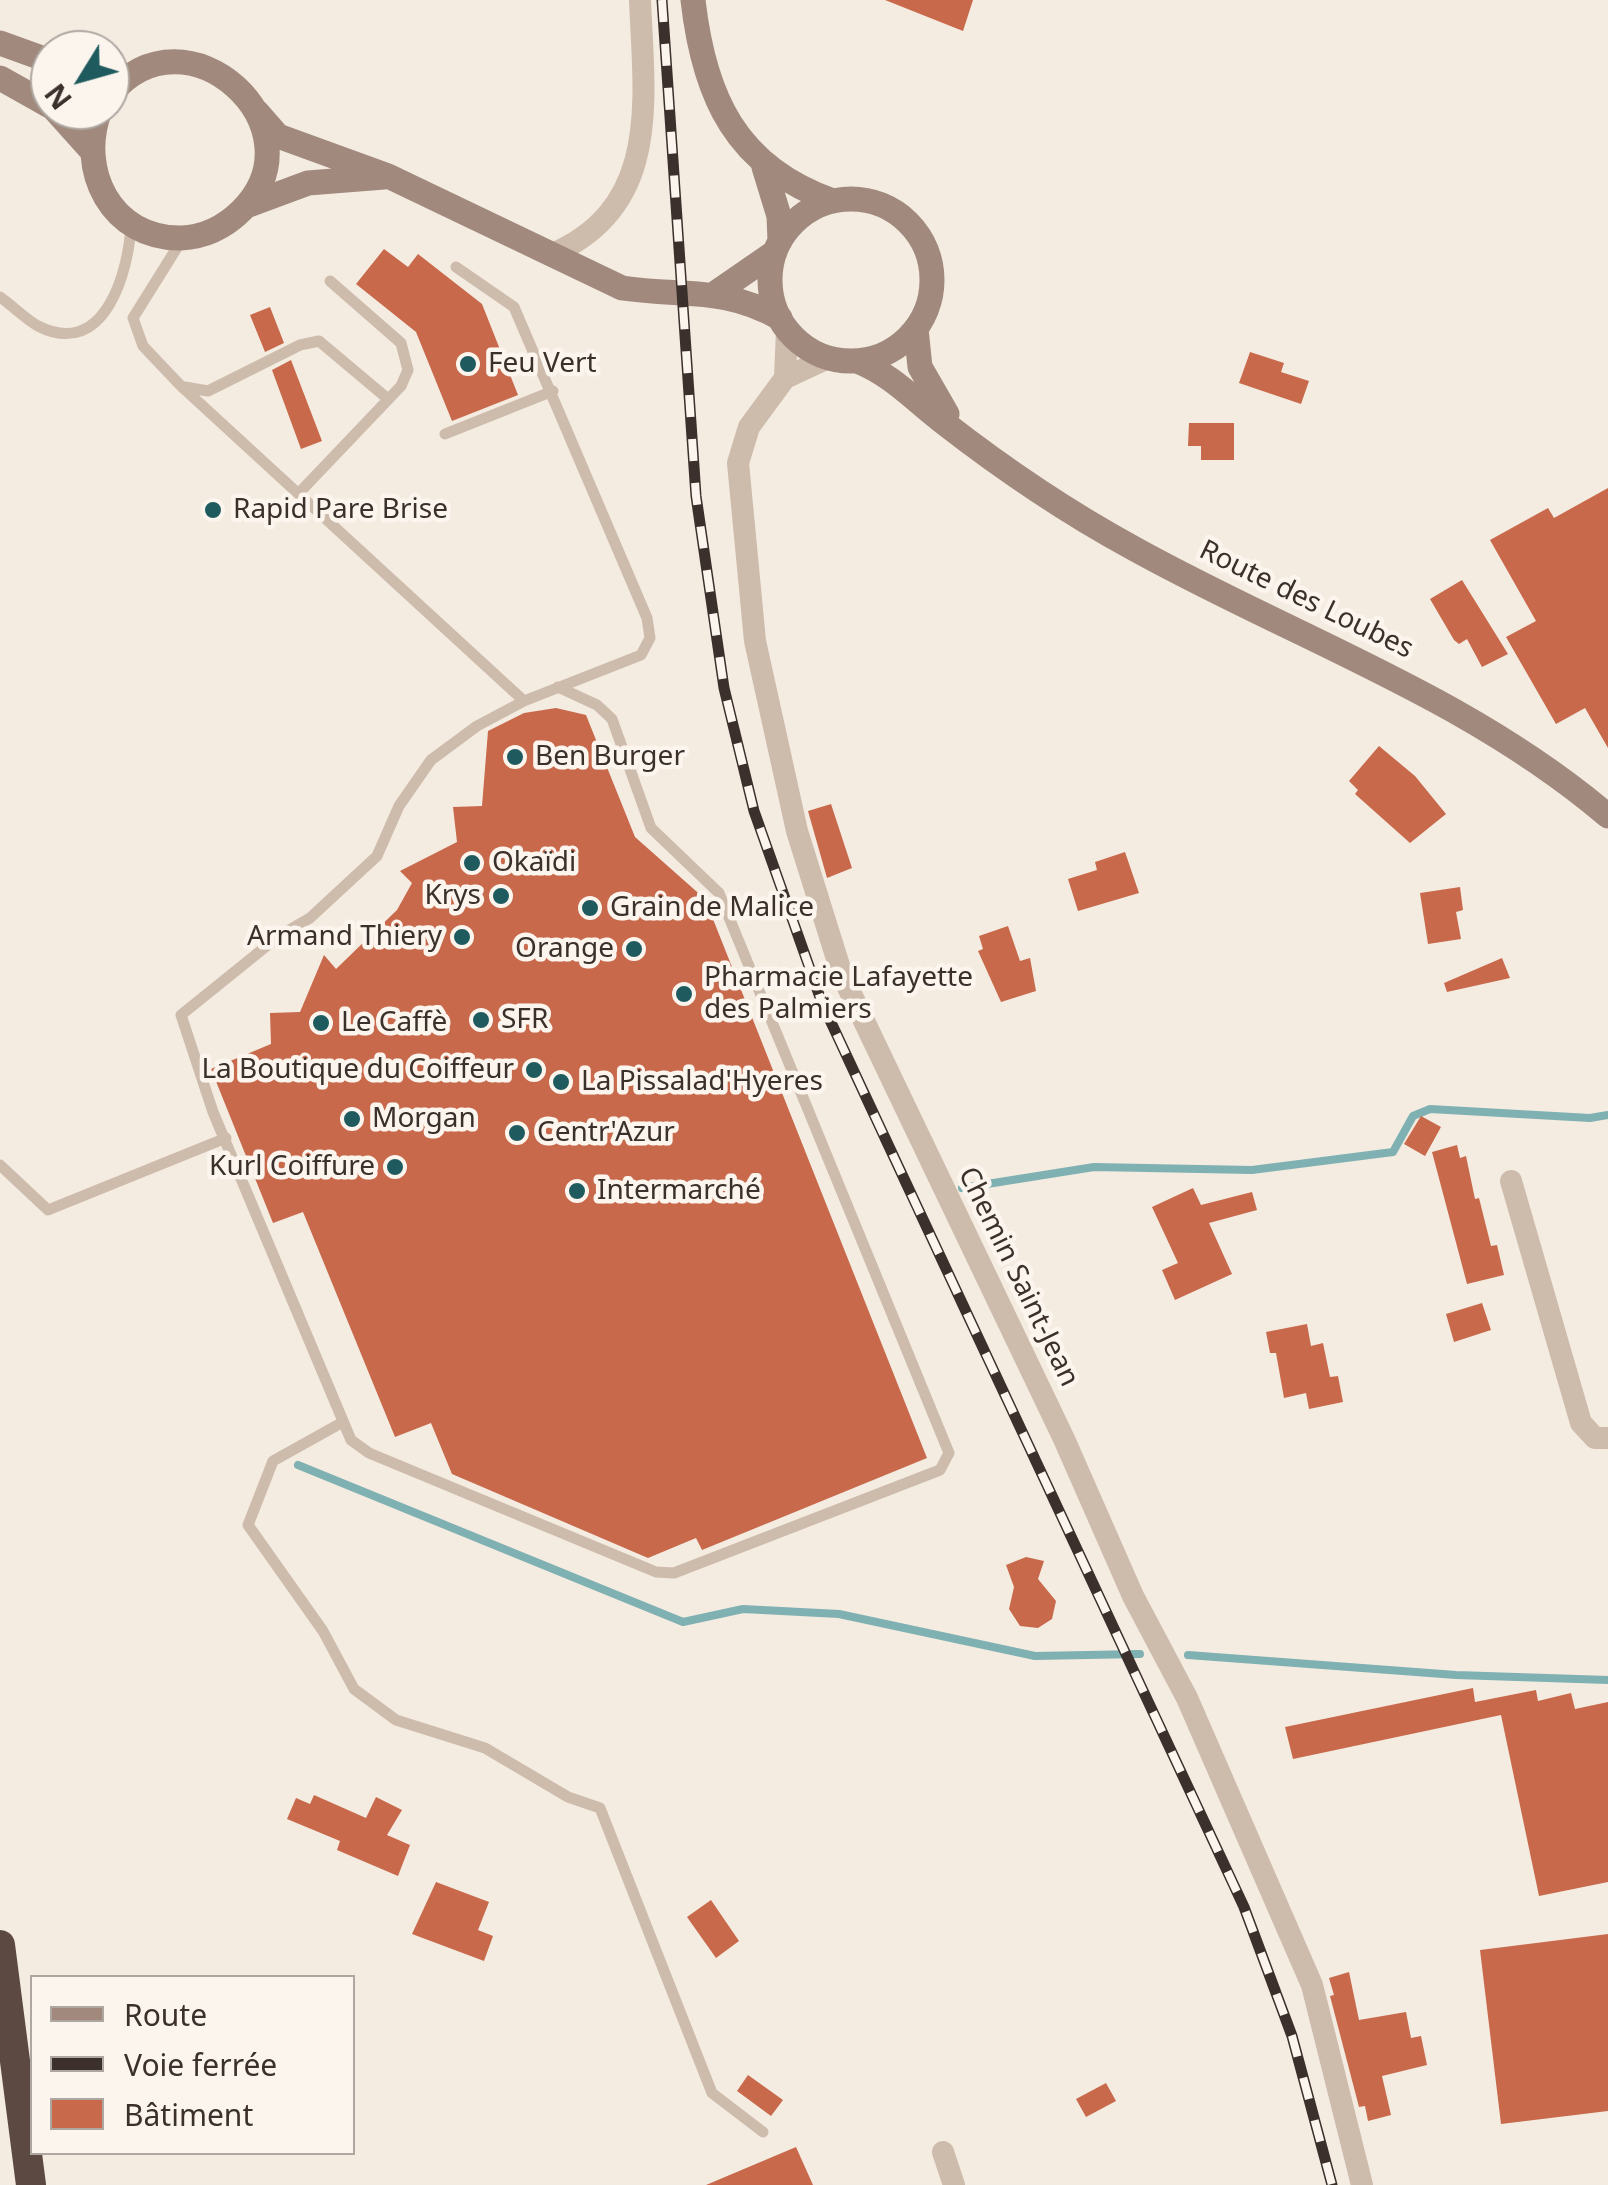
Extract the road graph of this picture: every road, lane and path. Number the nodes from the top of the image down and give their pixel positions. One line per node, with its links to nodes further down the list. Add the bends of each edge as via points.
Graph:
1 (640, 0): 19 (street, via 644,121 631,176 587,236)
2 (693, 0): 12 (main road, via 698,47 718,104)
3 (0, 43): 4 (main road)
4 (30, 54)
5 (130, 72): 8 (main road, via 202,66 225,76)
6 (0, 78): 7 (main road)
7 (30, 95)
8 (257, 112): 13 (main road, via 278,136); 15 (main road, via 265,161)
9 (72, 130): 11 (main road)
10 (95, 130): 11 (main road)
11 (90, 149): 16 (main road, via 101,192)
12 (764, 167): 14 (main road); 18 (main road, via 779,216)
13 (388, 176): 15 (main road, via 308,183); 19 (main road)
14 (833, 201): 18 (main road, via 802,216); 25 (main road, via 876,203 913,227 928,256 932,288)
15 (246, 206): 17 (main road, via 229,222)
16 (131, 224): 17 (main road); 23 (lane, via 130,259 120,287 88,327 42,328)
17 (183, 238): 29 (lane, via 132,318 143,346)
18 (778, 246): 22 (main road); 24 (main road, via 771,286)
19 (550, 255): 22 (main road, via 622,288)
20 (456, 267): 30 (lane, via 514,306)
21 (330, 281): 31 (lane, via 401,343 408,370)
22 (716, 292): 24 (main road, via 756,304)
23 (0, 297)
24 (784, 324): 26 (main road); 28 (street)
25 (916, 329): 27 (main road, via 886,354); 33 (main road, Route des Loubes, via 930,391)
26 (828, 358): 27 (main road); 28 (street)
27 (857, 361): 33 (main road, Route des Loubes, via 897,382)
28 (785, 378): 48 (street, Chemin Saint-Jean, via 740,444 743,519 755,642 778,762 842,974 1187,1698 1312,1985)
29 (181, 386): 31 (lane, via 208,391 319,341); 34 (lane)
30 (553, 390): 32 (lane); 35 (lane, via 650,638 641,655)
31 (388, 399): 34 (lane)
32 (445, 434)
33 (974, 443): 37 (main road, Route des Loubes, via 1131,547 1436,697)
34 (299, 493): 36 (lane)
35 (558, 687): 36 (lane); 41 (lane, via 612,719 650,828 719,893 949,1452 940,1470 674,1573 656,1572 369,1453 351,1440)
36 (524, 700): 38 (lane, via 431,760 399,806 377,856 310,918 181,1015)
37 (1608, 816)
38 (226, 1138): 39 (lane, via 48,1210); 41 (lane)
39 (0, 1165)
40 (1511, 1180): 42 (street, via 1581,1422 1595,1438)
41 (343, 1422): 44 (lane, via 274,1461 248,1525 266,1556 294,1587 354,1689 396,1720 485,1748 568,1797 600,1808 712,2092)
42 (1608, 1438)
43 (0, 1946): 46 (highway)
44 (763, 2132)
45 (943, 2152): 47 (street)
46 (31, 2185)
47 (954, 2185)
48 (1362, 2185)

